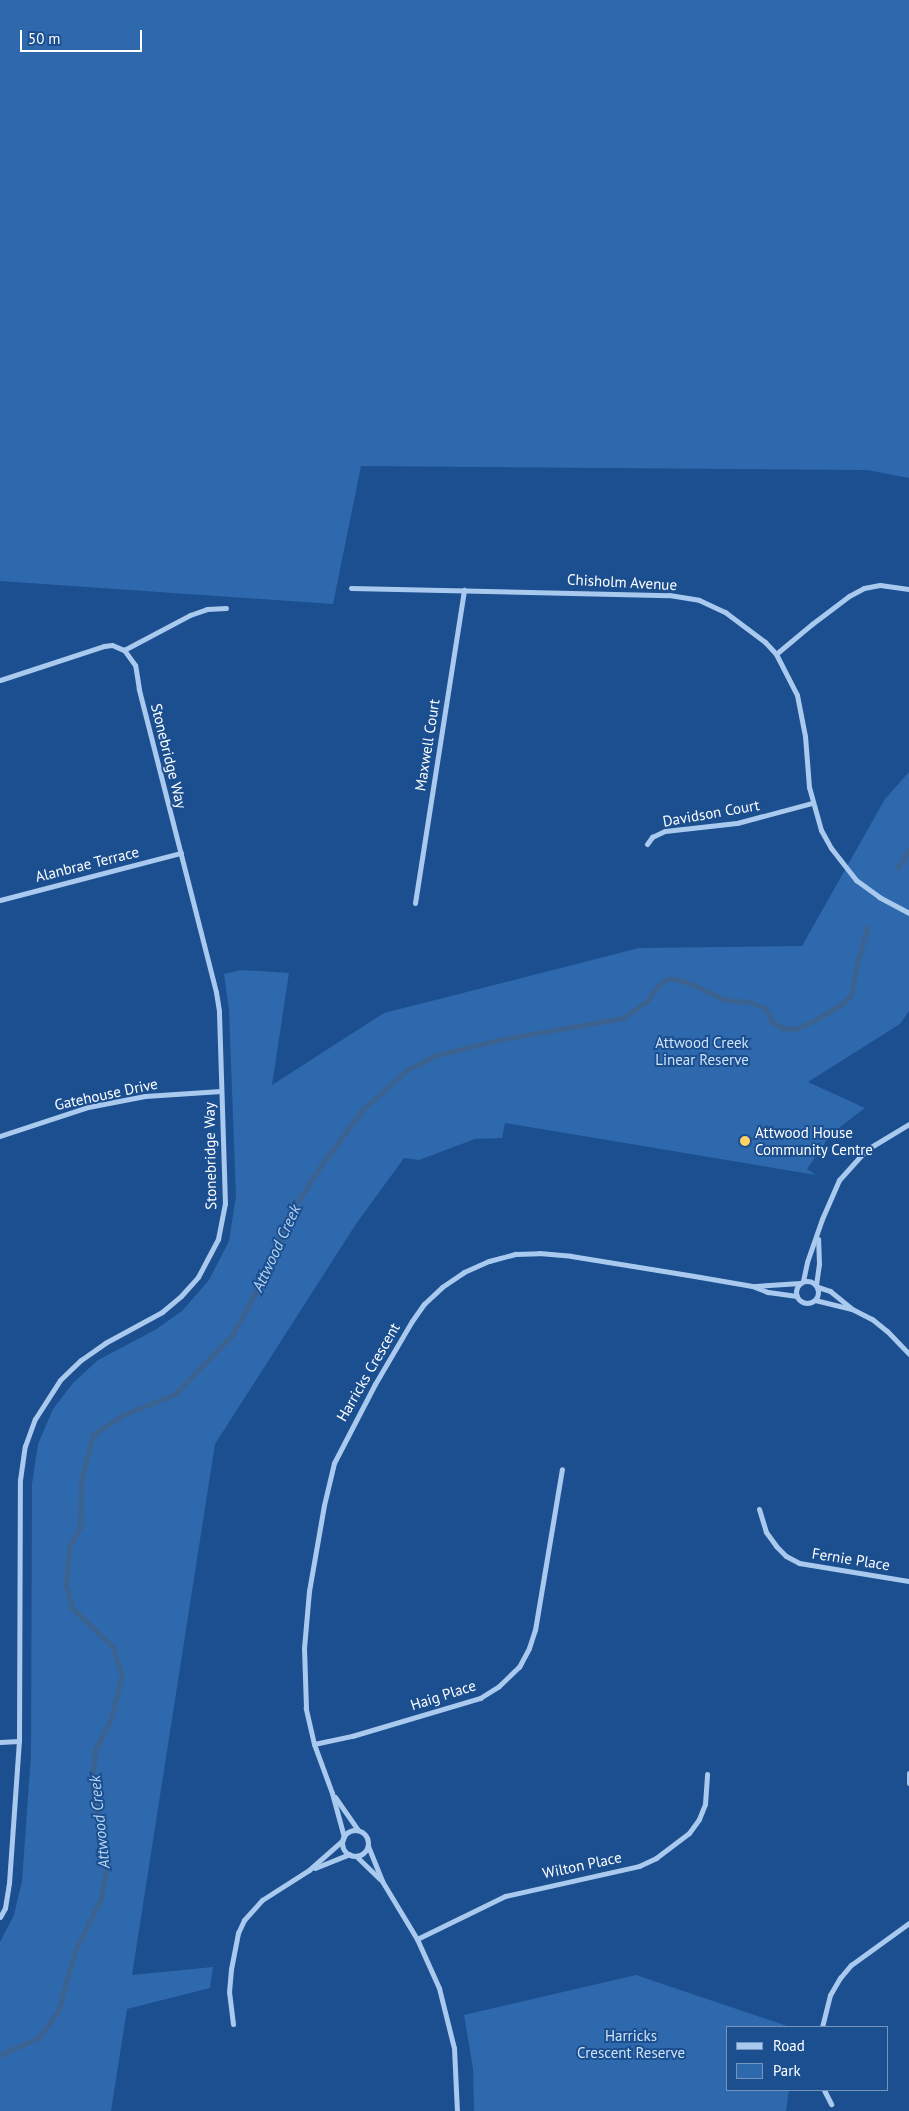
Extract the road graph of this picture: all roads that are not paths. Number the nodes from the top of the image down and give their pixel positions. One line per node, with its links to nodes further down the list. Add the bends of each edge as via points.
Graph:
1 (351, 588): 2 (street, Chisholm Avenue)
2 (464, 590): 6 (street, Chisholm Avenue, via 669,595 699,600 748,628); 12 (street, Maxwell Court)
3 (909, 590): 6 (street, via 880,585 864,588)
4 (226, 608): 5 (street, via 190,614)
5 (124, 650): 7 (street, via 112,645 104,646); 10 (street, Stonebridge Way, via 135,666)
6 (776, 654): 8 (street, Chisholm Avenue, via 797,695 803,716)
7 (0, 680)
8 (812, 803): 9 (street, Davidson Court, via 737,823 665,831 652,837); 13 (street, Chisholm Avenue, via 821,830 842,866 879,897)
9 (647, 844)
10 (181, 853): 11 (street, Alanbrae Terrace); 14 (street, Stonebridge Way, via 216,992)
11 (0, 900)
12 (414, 903)
13 (909, 912)
14 (221, 1091): 16 (street, Gatehouse Drive, via 145,1096 88,1107); 29 (street, Stonebridge Way, via 225,1204 210,1259 181,1296 155,1316 104,1343 60,1380 35,1419 25,1446 20,1480)
15 (909, 1124): 17 (street, via 882,1138 851,1165 829,1199)
16 (0, 1136)
17 (818, 1236): 18 (street); 20 (street)
18 (802, 1282): 19 (street, Harricks Crescent); 20 (street, via 810,1281); 21 (street, via 796,1289)
19 (752, 1286): 21 (street, Harricks Crescent); 30 (street, Harricks Crescent, via 571,1256 516,1254 464,1272 424,1304 375,1384 334,1463 309,1591 304,1648 306,1708)
20 (817, 1286): 22 (street); 23 (street, via 830,1291)
21 (797, 1296): 22 (street, via 804,1302)
22 (815, 1300): 23 (street)
23 (852, 1309): 24 (street, via 887,1331)
24 (909, 1354)
25 (562, 1469): 30 (street, Haig Place, via 535,1630 519,1667 480,1698)
26 (760, 1509): 27 (street, Fernie Place, via 766,1532 776,1546 799,1563)
27 (909, 1581)
28 (0, 1742): 29 (street)
29 (19, 1742): 42 (street, Stonebridge Way, via 9,1883)
30 (314, 1744): 34 (street, Harricks Crescent)
31 (909, 1773): 33 (street)
32 (707, 1774): 44 (street, Wilton Place, via 705,1804 699,1819 689,1833 656,1858 640,1866 505,1896)
33 (909, 1782)
34 (332, 1793): 35 (street, Harricks Crescent); 36 (street, Harricks Crescent)
35 (358, 1830): 36 (street, via 350,1831); 37 (street, via 365,1834)
36 (343, 1838): 38 (street, via 344,1848); 40 (street)
37 (368, 1846): 39 (street, via 364,1853); 41 (street)
38 (349, 1854): 39 (street); 40 (street)
39 (356, 1856): 41 (street)
40 (309, 1870): 45 (street, via 262,1900 244,1920 231,1969 229,1992)
41 (382, 1881): 44 (street)
42 (0, 1918)
43 (909, 1923): 46 (street, via 851,1965 840,1978 830,1995)
44 (417, 1939): 49 (street, via 448,2017 456,2074)
45 (233, 2024)
46 (822, 2026)
47 (824, 2091): 48 (street)
48 (831, 2104)
49 (457, 2111)

